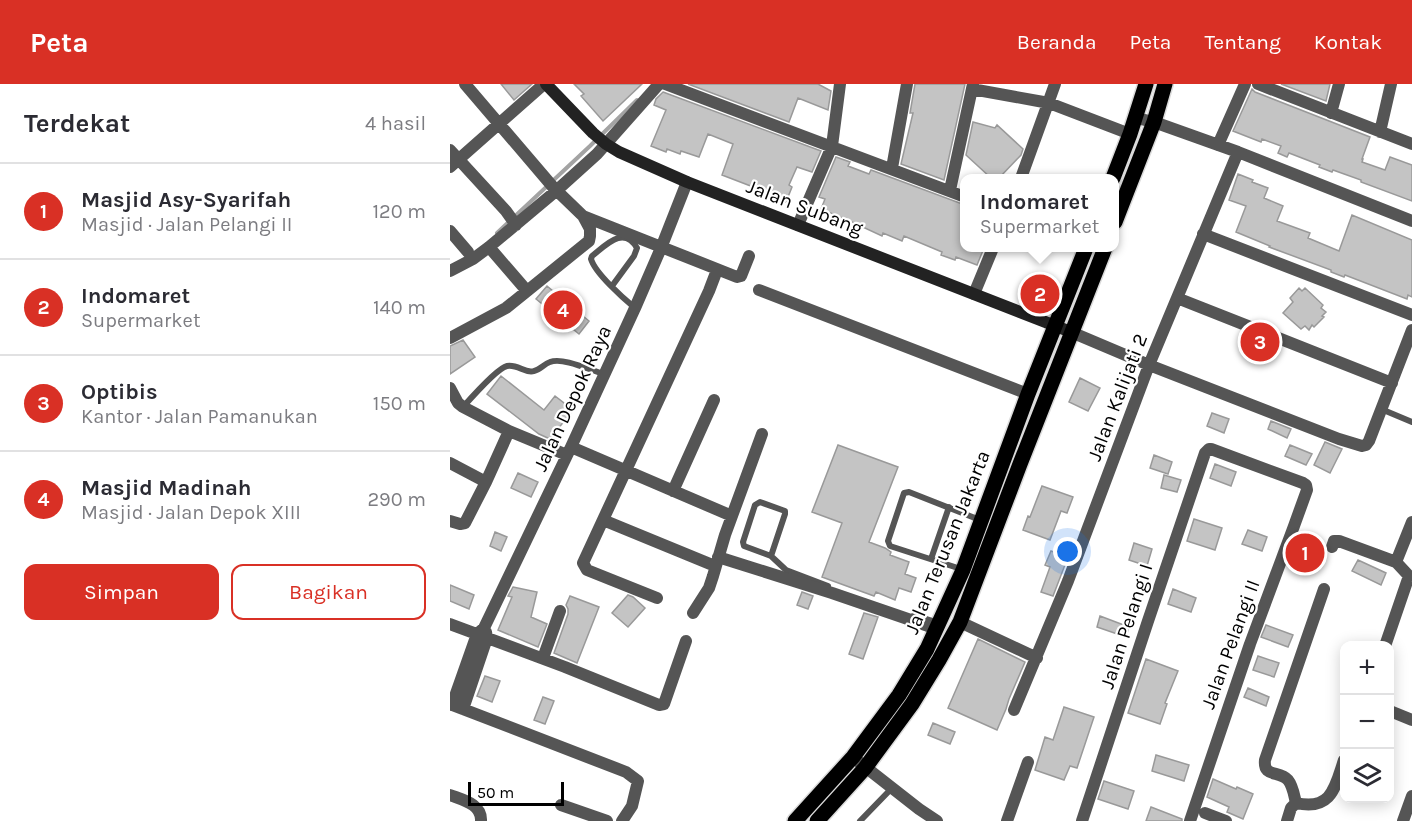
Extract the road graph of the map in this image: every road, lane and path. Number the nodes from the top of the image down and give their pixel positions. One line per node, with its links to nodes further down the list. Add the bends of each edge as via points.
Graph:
1 (465, 84): 19 (street)
2 (545, 84): 19 (street); 22 (street, Jalan Subang)
3 (665, 84): 25 (street)
4 (839, 84): 25 (street)
5 (908, 84): 29 (street)
6 (1055, 84): 15 (street)
7 (1146, 84): 17 (main road)
8 (1165, 84): 18 (main road)
9 (1245, 84): 24 (street)
10 (1258, 84): 16 (street)
11 (1339, 84): 16 (street)
12 (1391, 84): 20 (street)
13 (972, 87): 15 (street); 34 (street)
14 (650, 88): 22 (street)
15 (1049, 103): 21 (street); 30 (street)
16 (1331, 113): 20 (street)
17 (1136, 118): 18 (street); 21 (main road)
18 (1154, 122): 24 (street); 36 (main road)
19 (499, 125): 28 (street); 33 (street)
20 (1380, 132): 23 (street)
21 (1130, 134): 31 (main road)
22 (600, 140): 32 (street, Jalan Subang); 33 (street)
23 (1412, 144)
24 (1218, 145): 27 (street)
25 (832, 146): 29 (street); 40 (street)
26 (450, 150): 28 (street)
27 (1238, 152): 39 (street); 42 (street, Jalan Kalijati 2)
28 (455, 164): 38 (street)
29 (892, 168): 34 (street)
30 (1022, 174)
31 (1115, 174)
32 (687, 182): 40 (street, Jalan Subang); 44 (street, Jalan Depok Raya)
33 (552, 186): 37 (street); 38 (street)
34 (950, 190): 35 (street)
35 (960, 195)
36 (1119, 212)
37 (583, 216): 44 (street); 54 (street, via 590,229 589,241)
38 (512, 218): 43 (street)
39 (1412, 221)
40 (798, 225): 55 (street, Jalan Subang)
41 (450, 231): 45 (street)
42 (1203, 234): 56 (street, Jalan Kalijati 2); 58 (street)
43 (489, 247): 51 (street); 54 (street)
44 (661, 248): 50 (street); 57 (street, Jalan Depok Raya)
45 (468, 252)
46 (991, 252): 55 (street)
47 (1084, 252): 59 (main road, Jalan Terusan Jakarta)
48 (1103, 252): 61 (main road, Jalan Terusan Jakarta)
49 (749, 256): 50 (street, via 739,278)
50 (717, 270): 77 (street)
51 (450, 272)
52 (612, 286): 52 (lane, via 591,259 613,239 625,238 637,248); 57 (lane)
53 (759, 290): 67 (street)
54 (527, 291): 62 (street, via 506,308)
55 (974, 294): 59 (street, Jalan Subang)
56 (1177, 298): 63 (street, Jalan Kalijati 2); 65 (street)
57 (635, 308): 64 (street, Jalan Depok Raya)
58 (1412, 315)
59 (1055, 327): 61 (street, Jalan Subang); 67 (main road, Jalan Terusan Jakarta)
60 (1412, 330): 65 (street)
61 (1071, 332): 63 (street); 97 (main road, Jalan Terusan Jakarta)
62 (450, 338)
63 (1149, 365): 70 (street, via 1362,446 1369,441); 104 (street, Jalan Kalijati 2)
64 (605, 375): 69 (lane, via 566,362 552,361 530,372 506,366); 75 (street, Jalan Depok Raya)
65 (1392, 383): 70 (street)
66 (450, 388): 69 (street)
67 (1028, 394): 83 (main road, Jalan Terusan Jakarta)
68 (714, 400): 79 (street)
69 (463, 407): 72 (street)
70 (1381, 409): 71 (lane)
71 (1412, 422)
72 (509, 431): 75 (street); 78 (street)
73 (762, 434): 81 (street)
74 (1213, 450): 127 (street, Jalan Pelangi I, via 1205,453); 128 (street, Jalan Pelangi II, via 1303,483 1307,490)
75 (569, 451): 77 (street); 100 (street, Jalan Depok Raya)
76 (450, 463): 78 (street)
77 (625, 471): 79 (street); 82 (street)
78 (486, 482): 84 (street, via 467,520 463,524)
79 (673, 491): 81 (street)
80 (949, 507): 83 (lane); 88 (lane); 88 (lane, via 904,493 888,541 890,546)
81 (732, 516): 89 (street)
82 (603, 520): 89 (street); 94 (street, via 584,560 587,570)
83 (981, 520): 91 (main road, Jalan Terusan Jakarta)
84 (450, 521)
85 (1412, 522): 90 (street)
86 (1332, 547): 90 (street, via 1339,541)
87 (771, 556): 87 (lane, via 747,548 743,542 755,505 760,502 785,511); 99 (lane, via 786,570)
88 (931, 559): 91 (lane)
89 (717, 562): 96 (street, via 709,588); 99 (street)
90 (1396, 562): 92 (street)
91 (963, 570): 99 (main road, Jalan Terusan Jakarta)
92 (1411, 576): 102 (street)
93 (1324, 589): 116 (street, via 1264,766 1288,780)
94 (657, 598)
95 (560, 611): 103 (street)
96 (693, 613)
97 (960, 622): 104 (street); 111 (main road, Jalan Terusan Jakarta, via 912,704)
98 (450, 624): 100 (street)
99 (934, 626): 109 (main road, Jalan Terusan Jakarta, via 927,649 899,695)
100 (483, 633): 103 (street); 105 (street, Jalan Depok Raya)
101 (687, 640): 103 (street, via 662,705)
102 (1387, 641)
103 (543, 658)
104 (1037, 658): 106 (street, Jalan Kalijati 2)
105 (455, 706): 121 (street, via 626,772 638,781 632,806)
106 (1014, 710)
107 (1394, 713): 108 (street)
108 (1412, 720)
109 (853, 757): 111 (street); 122 (main road, Jalan Terusan Jakarta)
110 (1028, 762): 126 (street)
111 (865, 768): 113 (street); 123 (main road, Jalan Terusan Jakarta)
112 (1340, 772): 116 (street, via 1327,800 1307,805)
113 (892, 787): 124 (lane); 125 (street)
114 (450, 795): 119 (street, via 476,807)
115 (1412, 796): 131 (street)
116 (1296, 802): 130 (street)
117 (561, 805): 120 (street)
118 (1205, 813): 129 (street)
119 (482, 821)
120 (607, 821)
121 (622, 821)
122 (795, 821)
123 (818, 821)
124 (860, 821)
125 (937, 821)
126 (1007, 821)
127 (1082, 821)
128 (1190, 821)
129 (1226, 821)
130 (1287, 821)
131 (1403, 821)

